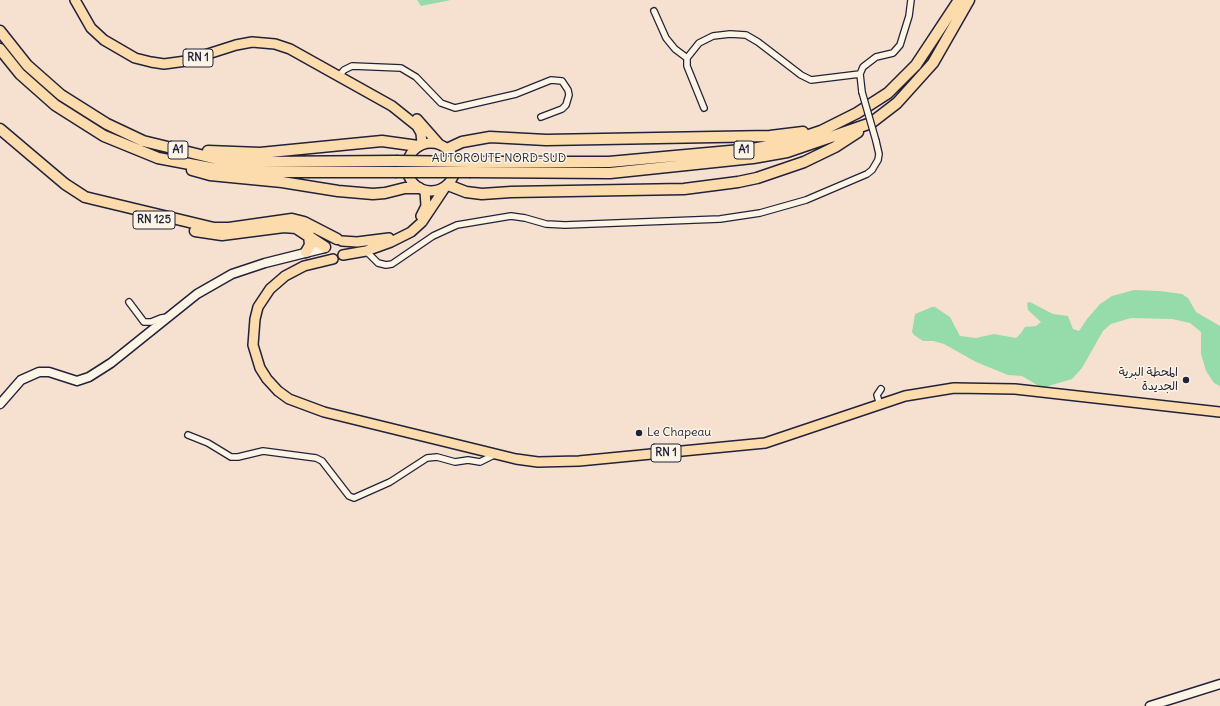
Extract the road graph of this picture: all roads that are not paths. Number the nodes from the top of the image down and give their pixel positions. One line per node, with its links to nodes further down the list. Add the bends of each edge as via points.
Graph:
1 (75, 0): 10 (main road, RN 1, via 91,28 104,40 135,58 164,64 201,57 236,45 264,42 290,49)
2 (911, 0): 9 (street, via 907,25 897,50 872,60 863,67)
3 (959, 0): 12 (highway, AUTOROUTE NORD-SUD / A1, via 916,66 888,93)
4 (969, 0): 14 (highway, AUTOROUTE NORD-SUD / A1, via 943,48 923,75 897,102)
5 (654, 11): 8 (street, via 666,38)
6 (0, 31): 19 (highway, AUTOROUTE NORD-SUD / A1, via 27,65 62,95 107,124)
7 (0, 49): 21 (highway, AUTOROUTE NORD-SUD / A1, via 20,74 55,105 104,136)
8 (687, 58): 9 (street, via 705,39 738,34 752,38 806,78 818,80); 11 (street, via 687,66)
9 (860, 74): 27 (street, bridge, via 862,92 879,154 878,160 867,174 806,200 760,213 720,219 565,225 546,224 511,216 457,225 433,236 392,264 378,263)
10 (339, 76): 13 (street, via 352,66 401,68 416,77 441,103 455,108 516,94 551,80 562,82 570,95 566,105); 18 (main road, RN 1, via 397,104 420,121); 20 (main road, RN 1, via 392,106 413,122 419,129)
11 (704, 108)
12 (857, 113): 17 (highway, via 819,128 770,136 546,140 490,136); 22 (highway, AUTOROUTE NORD-SUD / A1, via 814,134 752,149 609,162)
13 (541, 117)
14 (871, 123): 22 (highway, AUTOROUTE NORD-SUD / A1, via 787,152 752,158 610,173); 23 (highway, via 835,147 804,162 738,182 684,189 482,194)
15 (0, 129): 26 (highway, via 65,184 93,199 214,228 292,219 304,222)
16 (0, 137): 25 (highway, RN 125, via 62,190 90,205 215,235 291,227)
17 (462, 142): 18 (highway); 18 (main road)
18 (441, 144): 20 (main road, via 431,142); 23 (main road, via 453,156 456,169)
19 (158, 145): 20 (highway, via 233,154 382,141); 22 (highway, AUTOROUTE NORD-SUD / A1, bridge, via 220,160 396,161)
20 (420, 145): 24 (main road, via 409,156 407,170 410,178)
21 (158, 158): 22 (highway, AUTOROUTE NORD-SUD / A1, bridge, via 216,169 252,172 396,172); 24 (highway, via 210,175 338,191 379,194 405,188)
22 (471, 167)
23 (447, 186): 24 (main road, via 436,191); 27 (main road, via 418,227 391,242)
24 (422, 189): 26 (main road, via 426,202 424,210 414,223 400,233 357,242)
25 (309, 235): 28 (highway, via 310,245); 29 (highway, RN 125)
26 (339, 240): 29 (main road, via 329,240); 30 (main road, via 345,248)
27 (366, 251): 30 (main road)
28 (306, 252): 29 (main road); 32 (main road, via 232,274 203,290)
29 (327, 252): 30 (main road); 38 (main road, RN 1, via 314,263 292,271 276,282 261,302 255,320 253,345 267,379 278,391 299,403 324,412)
30 (343, 255)
31 (129, 302): 32 (street, via 144,322)
32 (168, 317): 34 (main road, via 111,363 89,377 77,381 49,372 39,372 21,380)
33 (881, 389): 35 (street, via 877,395)
34 (0, 404)
35 (880, 405): 36 (main road, RN 1, via 906,396 933,391 985,387); 38 (main road, RN 1, via 765,443 579,461 538,462)
36 (1220, 412)
37 (188, 435): 38 (street, via 231,457 263,451 316,458 322,461 349,496 354,498 390,482 427,458 480,462)
38 (494, 455)
39 (1220, 684): 40 (main road)
40 (1150, 706)

